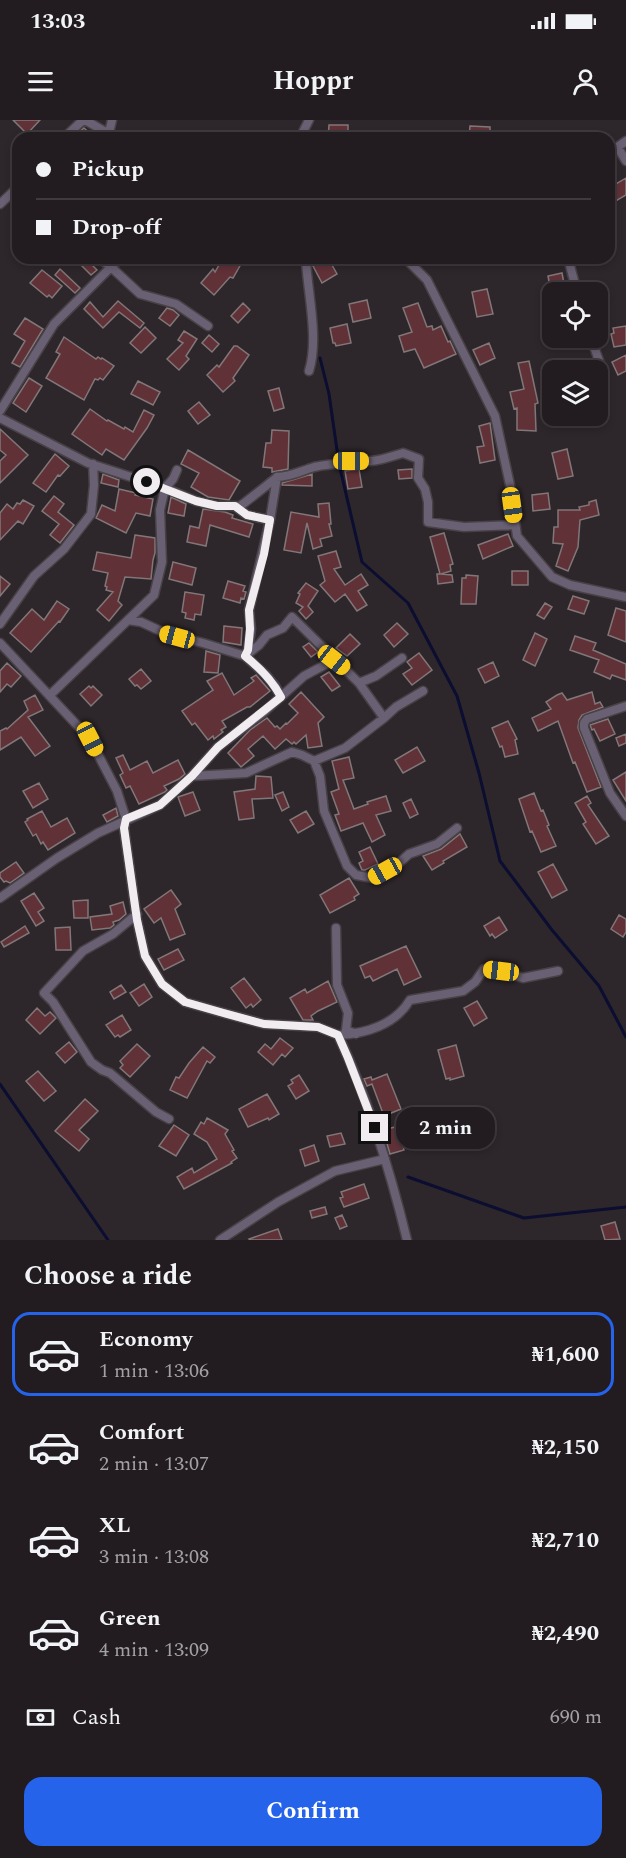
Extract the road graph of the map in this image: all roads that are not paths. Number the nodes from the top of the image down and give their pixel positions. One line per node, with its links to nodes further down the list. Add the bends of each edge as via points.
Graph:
1 (84, 120): 2 (street); 3 (street)
2 (71, 132)
3 (106, 132)
4 (626, 141): 5 (street)
5 (618, 148): 6 (street); 7 (street)
6 (615, 150)
7 (626, 161)
8 (12, 193): 9 (street)
9 (0, 204)
10 (107, 264): 15 (street)
11 (114, 264): 15 (street)
12 (306, 264): 18 (street, via 314,341)
13 (411, 264): 27 (street, via 427,280 495,416)
14 (570, 264): 16 (street)
15 (111, 267): 17 (street, via 140,294 176,304); 19 (street, via 54,324)
16 (574, 282)
17 (208, 326)
18 (309, 371)
19 (0, 411)
20 (0, 418): 21 (street)
21 (93, 464): 24 (street); 30 (street, via 91,514 64,549 34,576)
22 (177, 470): 24 (street)
23 (277, 477): 25 (street); 26 (street); 27 (street, via 403,453 419,459 418,478 428,502 428,522 464,527)
24 (165, 488): 25 (street, via 196,501); 29 (street, via 160,510 162,562 154,595)
25 (235, 506): 26 (street, via 247,515)
26 (270, 520): 32 (street, via 249,610)
27 (515, 525): 28 (street, via 517,536 552,577 570,585)
28 (626, 597)
29 (128, 620): 32 (street); 37 (street)
30 (0, 624)
31 (0, 643): 37 (street)
32 (245, 656): 34 (street, via 292,617); 38 (street, via 266,675)
33 (402, 658): 35 (street)
34 (334, 660): 35 (street); 38 (street, via 304,676)
35 (359, 683): 40 (street)
36 (423, 690): 40 (street)
37 (50, 695): 44 (street, via 90,739 117,791)
38 (281, 697): 42 (street, via 218,747)
39 (626, 706): 43 (street, via 587,719 584,728 610,793)
40 (384, 718): 41 (street, via 345,748)
41 (314, 761): 42 (street, via 292,752 246,773); 45 (street, via 320,776 324,812 347,866 356,875 372,878 409,854 437,844)
42 (192, 776): 44 (street, via 160,805)
43 (626, 816)
44 (126, 819): 46 (street, via 57,858); 47 (street, via 124,828)
45 (457, 828)
46 (0, 898)
47 (137, 914): 50 (street, via 145,956 162,984 185,1002 264,1024 318,1027); 52 (street, via 83,951 44,993 91,1062)
48 (336, 928): 51 (street, via 338,985 348,1013 346,1030)
49 (558, 971): 51 (street, via 523,978 484,969 463,991 410,1000 403,1011 379,1027)
50 (338, 1035): 51 (street); 53 (street)
51 (357, 1035)
52 (169, 1119)
53 (385, 1159): 54 (street, via 335,1171); 55 (street)
54 (220, 1240)
55 (407, 1240)

